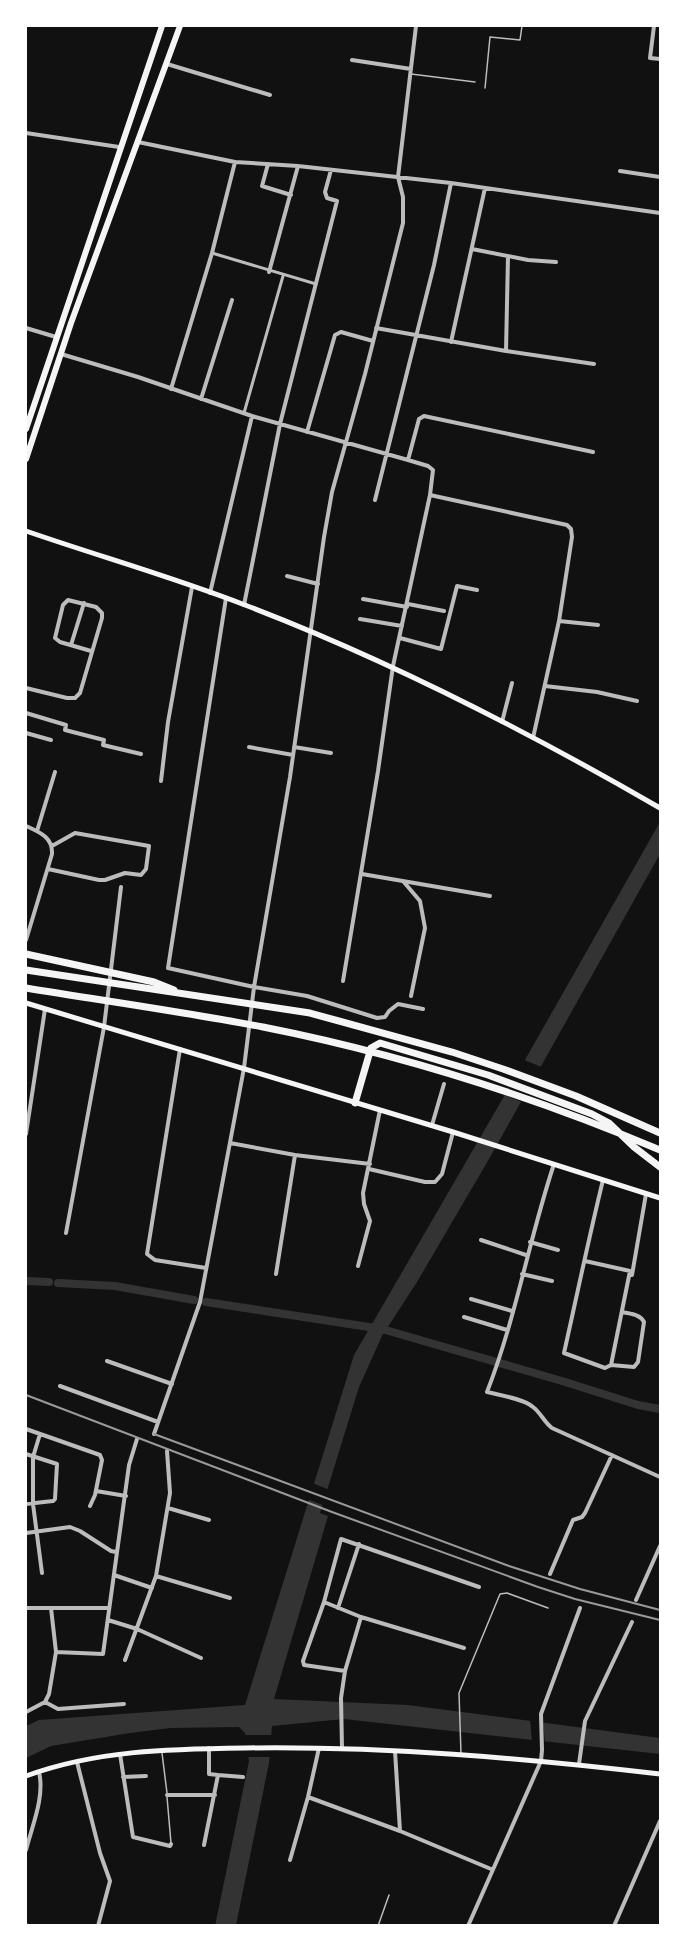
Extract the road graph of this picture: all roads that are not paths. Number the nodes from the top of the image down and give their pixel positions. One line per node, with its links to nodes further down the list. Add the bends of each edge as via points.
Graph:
1 (162, 26): 15 (main road)
2 (180, 26): 8 (main road)
3 (416, 26): 9 (street)
4 (522, 26): 11 (lane, via 520,39 490,37)
5 (654, 26): 6 (street, via 650,58)
6 (660, 59)
7 (352, 60): 9 (street)
8 (167, 64): 12 (street); 14 (main road)
9 (411, 71): 10 (lane); 21 (street)
10 (475, 82)
11 (485, 88)
12 (270, 95)
13 (26, 133): 15 (street)
14 (138, 142): 16 (street); 42 (main road)
15 (119, 147): 38 (main road)
16 (235, 162): 17 (street); 28 (street)
17 (268, 164): 18 (street); 25 (street, via 262,186)
18 (298, 166): 19 (street); 25 (street)
19 (331, 170): 21 (street); 33 (street, via 325,192 327,198 337,201)
20 (620, 171): 22 (street)
21 (398, 177): 23 (street); 36 (street, via 403,223)
22 (660, 177)
23 (452, 183): 24 (street); 37 (street)
24 (485, 188): 26 (street); 27 (street)
25 (291, 195): 31 (street)
26 (660, 213)
27 (472, 249): 29 (street); 40 (street)
28 (212, 253): 31 (street); 44 (street)
29 (508, 256): 30 (street); 41 (street)
30 (556, 262)
31 (269, 272): 32 (street)
32 (284, 276): 33 (street); 46 (street)
33 (316, 284): 48 (street)
34 (232, 300): 45 (street)
35 (26, 328): 38 (street)
36 (376, 328): 37 (street); 39 (street)
37 (415, 335): 40 (street); 53 (street)
38 (56, 337): 49 (main road)
39 (373, 341): 50 (street, via 341,332 335,334); 51 (street)
40 (451, 342): 41 (street)
41 (506, 351): 43 (street)
42 (61, 354): 44 (street); 54 (main road)
43 (594, 364)
44 (171, 389): 45 (street)
45 (201, 399): 46 (street)
46 (244, 413): 47 (street)
47 (252, 416): 48 (street); 63 (street)
48 (280, 424): 50 (street); 67 (street)
49 (26, 429)
50 (307, 432): 51 (street)
51 (347, 444): 53 (street); 60 (street, via 332,492)
52 (593, 452): 55 (street, via 424,416 419,419)
53 (388, 454): 55 (street); 57 (street)
54 (26, 459)
55 (408, 460): 56 (street, via 433,470)
56 (430, 495): 68 (street); 71 (street, via 570,527 572,537)
57 (375, 500)
58 (26, 531): 61 (main road)
59 (287, 576): 60 (street)
60 (318, 584): 74 (street)
61 (192, 587): 63 (main road); 94 (street)
62 (477, 590): 75 (street, via 457,586 441,649)
63 (210, 593): 64 (main road)
64 (226, 598): 67 (main road); 108 (street, via 168,968)
65 (363, 599): 68 (street)
66 (84, 603): 76 (street); 76 (street, via 68,600 63,604 55,638); 77 (street, via 102,613)
67 (244, 605): 74 (main road)
68 (407, 606): 69 (street); 73 (street)
69 (444, 611)
70 (360, 619): 73 (street)
71 (559, 621): 72 (street); 80 (street)
72 (598, 625)
73 (402, 626): 75 (street)
74 (310, 631): 78 (main road); 89 (street)
75 (400, 638): 78 (street)
76 (70, 645): 77 (street)
77 (91, 651): 81 (street, via 80,693 75,698)
78 (393, 666): 84 (main road); 100 (street)
79 (512, 683): 84 (street)
80 (545, 686): 82 (street); 86 (street)
81 (26, 688)
82 (638, 701)
83 (26, 713): 91 (street, via 66,725 65,730 104,740 103,745)
84 (502, 722): 86 (main road)
85 (26, 733): 87 (street)
86 (533, 738): 95 (main road)
87 (51, 740)
88 (249, 747): 92 (street)
89 (294, 747): 90 (street); 92 (street)
90 (331, 753)
91 (141, 754)
92 (293, 755): 108 (street)
93 (56, 772): 97 (street)
94 (161, 781)
95 (658, 806)
96 (26, 826): 97 (street)
97 (37, 831): 98 (street)
98 (52, 846): 99 (street); 99 (street, via 75,833 149,846 146,869 141,875 125,873 99,880)
99 (48, 869): 104 (street)
100 (362, 874): 101 (street); 107 (street)
101 (403, 880): 103 (street); 111 (street, via 420,901 425,928)
102 (121, 887): 115 (street)
103 (490, 896)
104 (26, 940)
105 (26, 954): 110 (highway, via 154,982)
106 (26, 970): 110 (highway)
107 (343, 981)
108 (254, 987): 114 (street, via 318,999 377,1018 385,1017 398,1004); 117 (street)
109 (26, 988): 126 (highway, via 155,1007 354,1047 512,1093)
110 (179, 992): 123 (highway, via 310,1013 452,1052 576,1096)
111 (411, 996)
112 (26, 1003): 113 (main road)
113 (45, 1009): 115 (main road); 124 (street)
114 (423, 1009)
115 (104, 1027): 116 (main road); 135 (street)
116 (180, 1049): 117 (main road); 142 (street, via 147,1254 155,1260)
117 (244, 1068): 119 (main road); 125 (street)
118 (444, 1083): 121 (street)
119 (355, 1103): 120 (main road); 130 (highway, via 371,1048 380,1043 522,1087 600,1118)
120 (380, 1110): 121 (main road); 128 (street)
121 (432, 1126): 122 (main road)
122 (454, 1132): 129 (main road); 131 (street, via 442,1174 435,1182)
123 (660, 1133)
124 (26, 1134)
125 (230, 1143): 127 (street); 142 (street)
126 (660, 1150)
127 (295, 1155): 128 (street); 143 (street)
128 (370, 1164): 131 (street)
129 (554, 1164): 132 (main road); 137 (street)
130 (660, 1167)
131 (369, 1169): 141 (street, via 363,1197 370,1221)
132 (603, 1180): 133 (main road); 140 (street)
133 (646, 1193): 134 (main road); 146 (street)
134 (660, 1198)
135 (66, 1233)
136 (481, 1240): 139 (street)
137 (530, 1242): 138 (street); 139 (street)
138 (558, 1250)
139 (526, 1255): 144 (street)
140 (585, 1261): 149 (street, via 630,1271); 153 (street, via 564,1353 605,1368)
141 (358, 1266)
142 (207, 1268): 154 (street, via 198,1311)
143 (276, 1274)
144 (522, 1274): 145 (street); 148 (street)
145 (552, 1281)
146 (631, 1282)
147 (471, 1299): 148 (street)
148 (512, 1311): 151 (street)
149 (622, 1312): 153 (street); 153 (street, via 642,1317 644,1322 638,1362 634,1367)
150 (464, 1317): 151 (street)
151 (507, 1330): 163 (street, via 488,1392 529,1404 552,1428)
152 (107, 1361): 154 (street)
153 (611, 1365)
154 (172, 1384): 156 (street)
155 (60, 1386): 156 (street)
156 (158, 1422): 159 (street)
157 (26, 1429): 158 (street)
158 (40, 1434): 164 (street); 166 (street, via 100,1455)
159 (154, 1434)
160 (137, 1439): 167 (street)
161 (167, 1451): 171 (street)
162 (26, 1454): 164 (street)
163 (612, 1455): 165 (street); 179 (street, via 585,1513 573,1520)
164 (33, 1456): 169 (street); 169 (street, via 57,1464 55,1499)
165 (660, 1477)
166 (96, 1491): 167 (street); 170 (street)
167 (126, 1496): 177 (street)
168 (26, 1504): 169 (street)
169 (33, 1504): 173 (street)
170 (90, 1506)
171 (168, 1508): 172 (street); 181 (street)
172 (209, 1520)
173 (36, 1531): 174 (street); 177 (street, via 74,1528); 178 (street)
174 (26, 1533)
175 (359, 1544): 182 (street); 186 (street, via 340,1540); 190 (street)
176 (660, 1546): 185 (street)
177 (117, 1552): 180 (street)
178 (42, 1573)
179 (550, 1574)
180 (114, 1575): 183 (street); 189 (street)
181 (156, 1576): 183 (street); 184 (street)
182 (479, 1587)
183 (152, 1588): 196 (street)
184 (230, 1598)
185 (636, 1600)
186 (324, 1602): 190 (street); 201 (street, via 304,1665)
187 (26, 1608): 188 (street)
188 (51, 1608): 189 (street); 198 (street)
189 (109, 1608): 194 (street)
190 (338, 1608): 193 (street)
191 (548, 1608): 211 (lane, via 500,1594 459,1692)
192 (580, 1608): 213 (street, via 541,1714)
193 (361, 1617): 197 (street); 201 (street)
194 (108, 1620): 196 (street); 198 (street, via 103,1654)
195 (632, 1622): 214 (street, via 585,1721)
196 (137, 1629): 199 (street); 200 (street)
197 (464, 1648)
198 (56, 1652): 202 (street)
199 (201, 1658)
200 (125, 1660)
201 (345, 1671): 208 (street)
202 (45, 1702): 203 (street, via 58,1708); 204 (street)
203 (124, 1704)
204 (26, 1712)
205 (209, 1748): 206 (main road); 207 (main road); 219 (street, via 209,1774)
206 (319, 1748): 208 (main road); 224 (street)
207 (162, 1749): 210 (main road); 222 (lane)
208 (342, 1749): 209 (main road)
209 (395, 1750): 211 (main road); 226 (street)
210 (120, 1753): 212 (main road); 220 (street)
211 (460, 1755): 213 (main road)
212 (77, 1761): 215 (main road); 233 (street, via 110,1881)
213 (541, 1761): 214 (main road); 231 (street)
214 (579, 1764): 216 (main road)
215 (39, 1771): 217 (main road); 229 (street, via 40,1795)
216 (660, 1774)
217 (26, 1776)
218 (146, 1776): 220 (street)
219 (218, 1776): 221 (street); 223 (street)
220 (123, 1777): 227 (street, via 133,1837)
221 (243, 1777)
222 (167, 1795): 223 (street); 227 (lane)
223 (214, 1796): 228 (street)
224 (308, 1797): 226 (street); 230 (street)
225 (660, 1821): 236 (street)
226 (400, 1831): 231 (street)
227 (171, 1844)
228 (204, 1845)
229 (26, 1850)
230 (290, 1860)
231 (491, 1869): 235 (street)
232 (389, 1895): 234 (lane)
233 (98, 1926)
234 (378, 1926)
235 (468, 1926)
236 (614, 1926)

